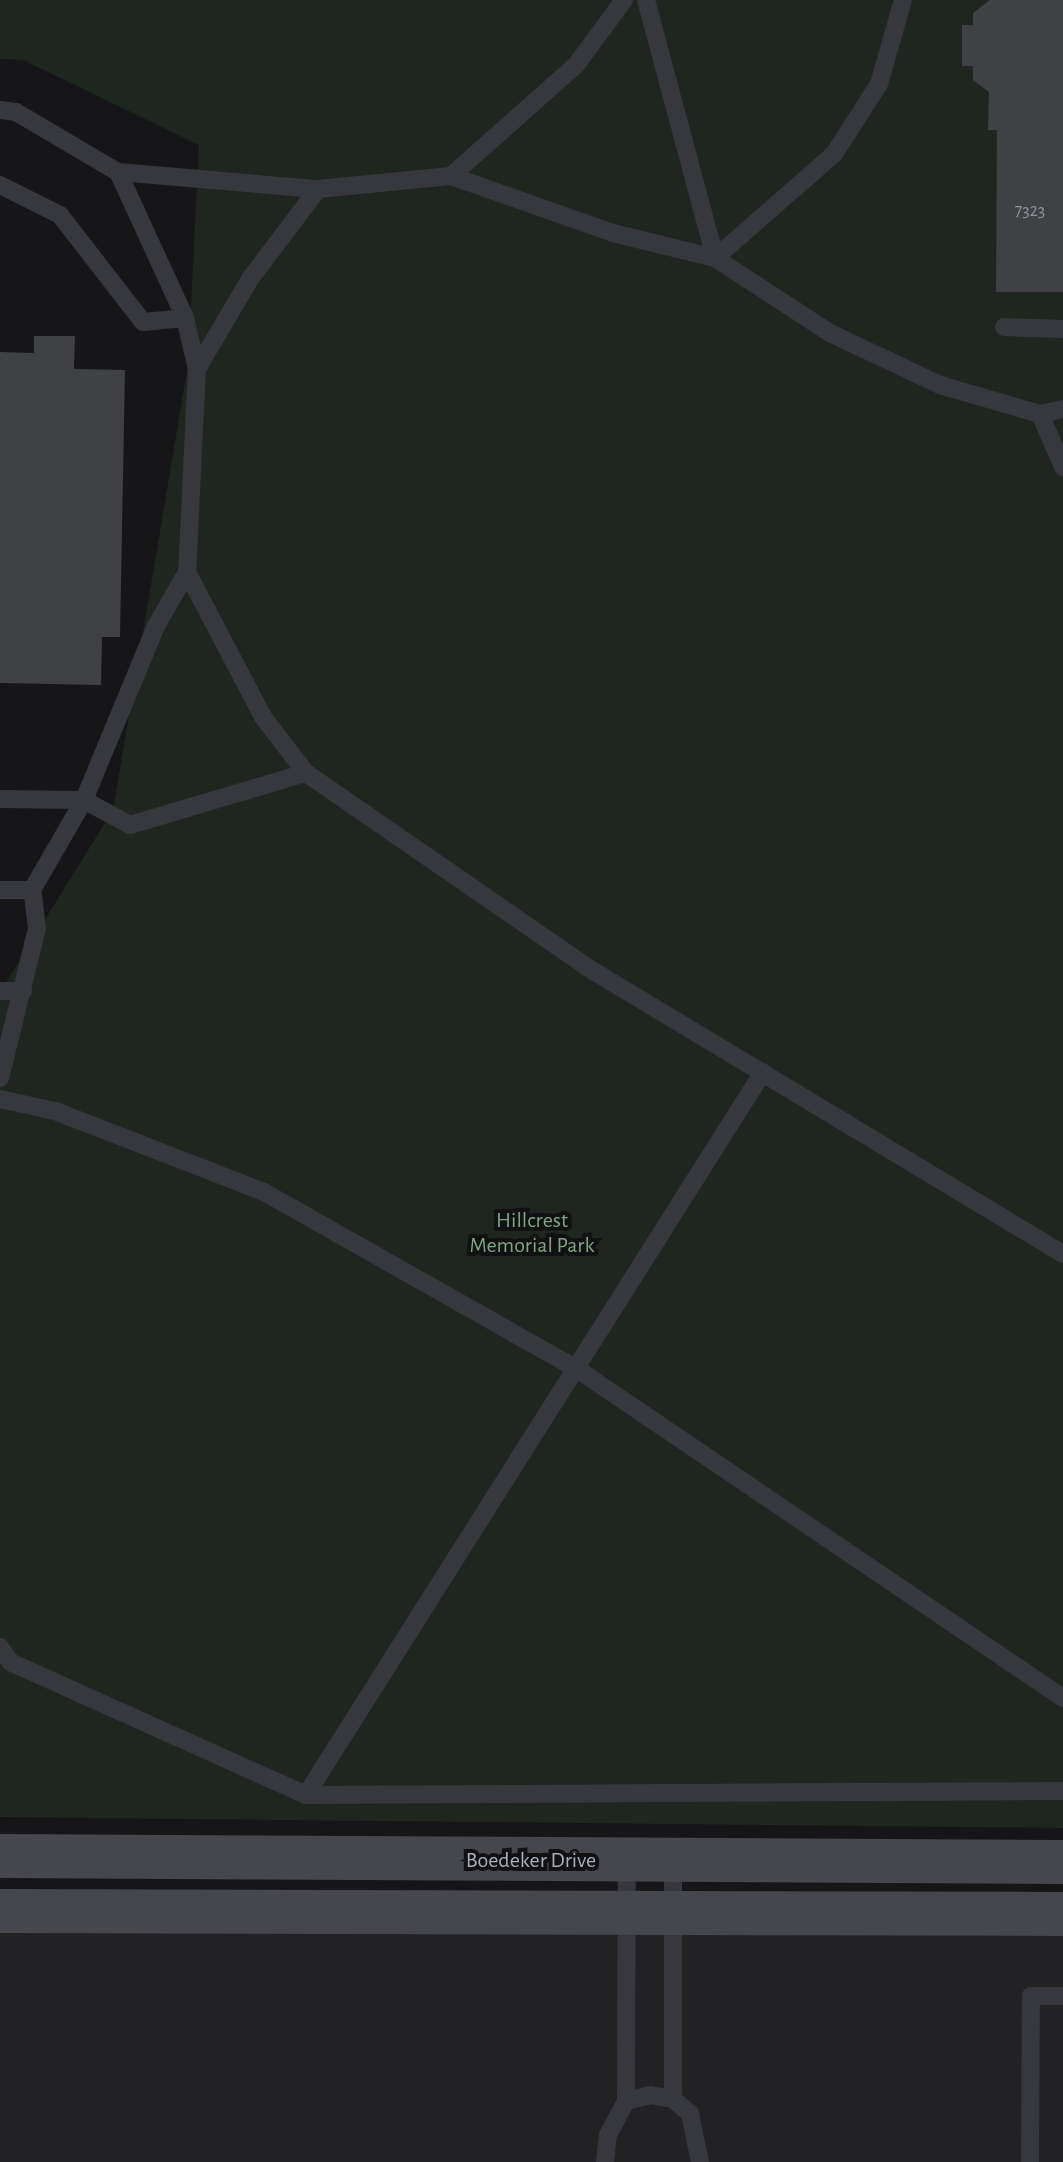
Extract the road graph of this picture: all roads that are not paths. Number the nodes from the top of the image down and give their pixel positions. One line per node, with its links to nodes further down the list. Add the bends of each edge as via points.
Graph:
1 (624, 0): 6 (lane, via 576,65)
2 (646, 0): 9 (lane)
3 (903, 0): 9 (lane, via 879,84 834,154)
4 (0, 110): 5 (lane, via 16,112)
5 (118, 172): 8 (lane); 10 (lane)
6 (451, 176): 8 (lane); 9 (lane, via 613,233)
7 (0, 185): 10 (lane, via 60,215 143,322)
8 (318, 189): 13 (lane, via 250,279)
9 (715, 258): 15 (lane, via 830,333 940,385)
10 (185, 318): 13 (lane)
11 (1004, 327): 12 (lane)
12 (1063, 329)
13 (197, 369): 17 (lane)
14 (1063, 409): 15 (lane)
15 (1040, 414): 16 (lane)
16 (1063, 467)
17 (187, 572): 18 (lane, via 263,717); 20 (lane, via 156,626)
18 (306, 773): 20 (lane, via 130,825); 25 (lane, via 595,972)
19 (0, 799): 20 (lane)
20 (84, 800): 22 (lane)
21 (0, 890): 22 (lane)
22 (32, 890): 24 (lane, via 37,928)
23 (0, 991): 24 (lane)
24 (23, 991): 26 (lane)
25 (763, 1072): 28 (lane); 29 (lane)
26 (0, 1078)
27 (0, 1099): 29 (lane, via 55,1111 264,1192)
28 (1063, 1254)
29 (577, 1369): 31 (lane); 33 (lane)
30 (0, 1647): 33 (lane, via 10,1662)
31 (1063, 1698)
32 (1063, 1791): 33 (lane)
33 (306, 1795)
34 (0, 1856): 35 (main road, Boedeker Drive)
35 (627, 1861): 36 (main road, Boedeker Drive); 39 (lane)
36 (673, 1861): 37 (main road, Boedeker Drive); 40 (lane)
37 (1063, 1862)
38 (0, 1911): 39 (main road)
39 (626, 1913): 40 (main road); 44 (lane)
40 (673, 1913): 41 (main road); 43 (lane)
41 (1063, 1914)
42 (1063, 1996): 47 (lane, via 1031,1996)
43 (673, 2099): 44 (lane); 46 (lane, via 690,2114)
44 (626, 2101): 45 (lane, via 608,2135)
45 (605, 2162)
46 (700, 2162)
47 (1030, 2162)

